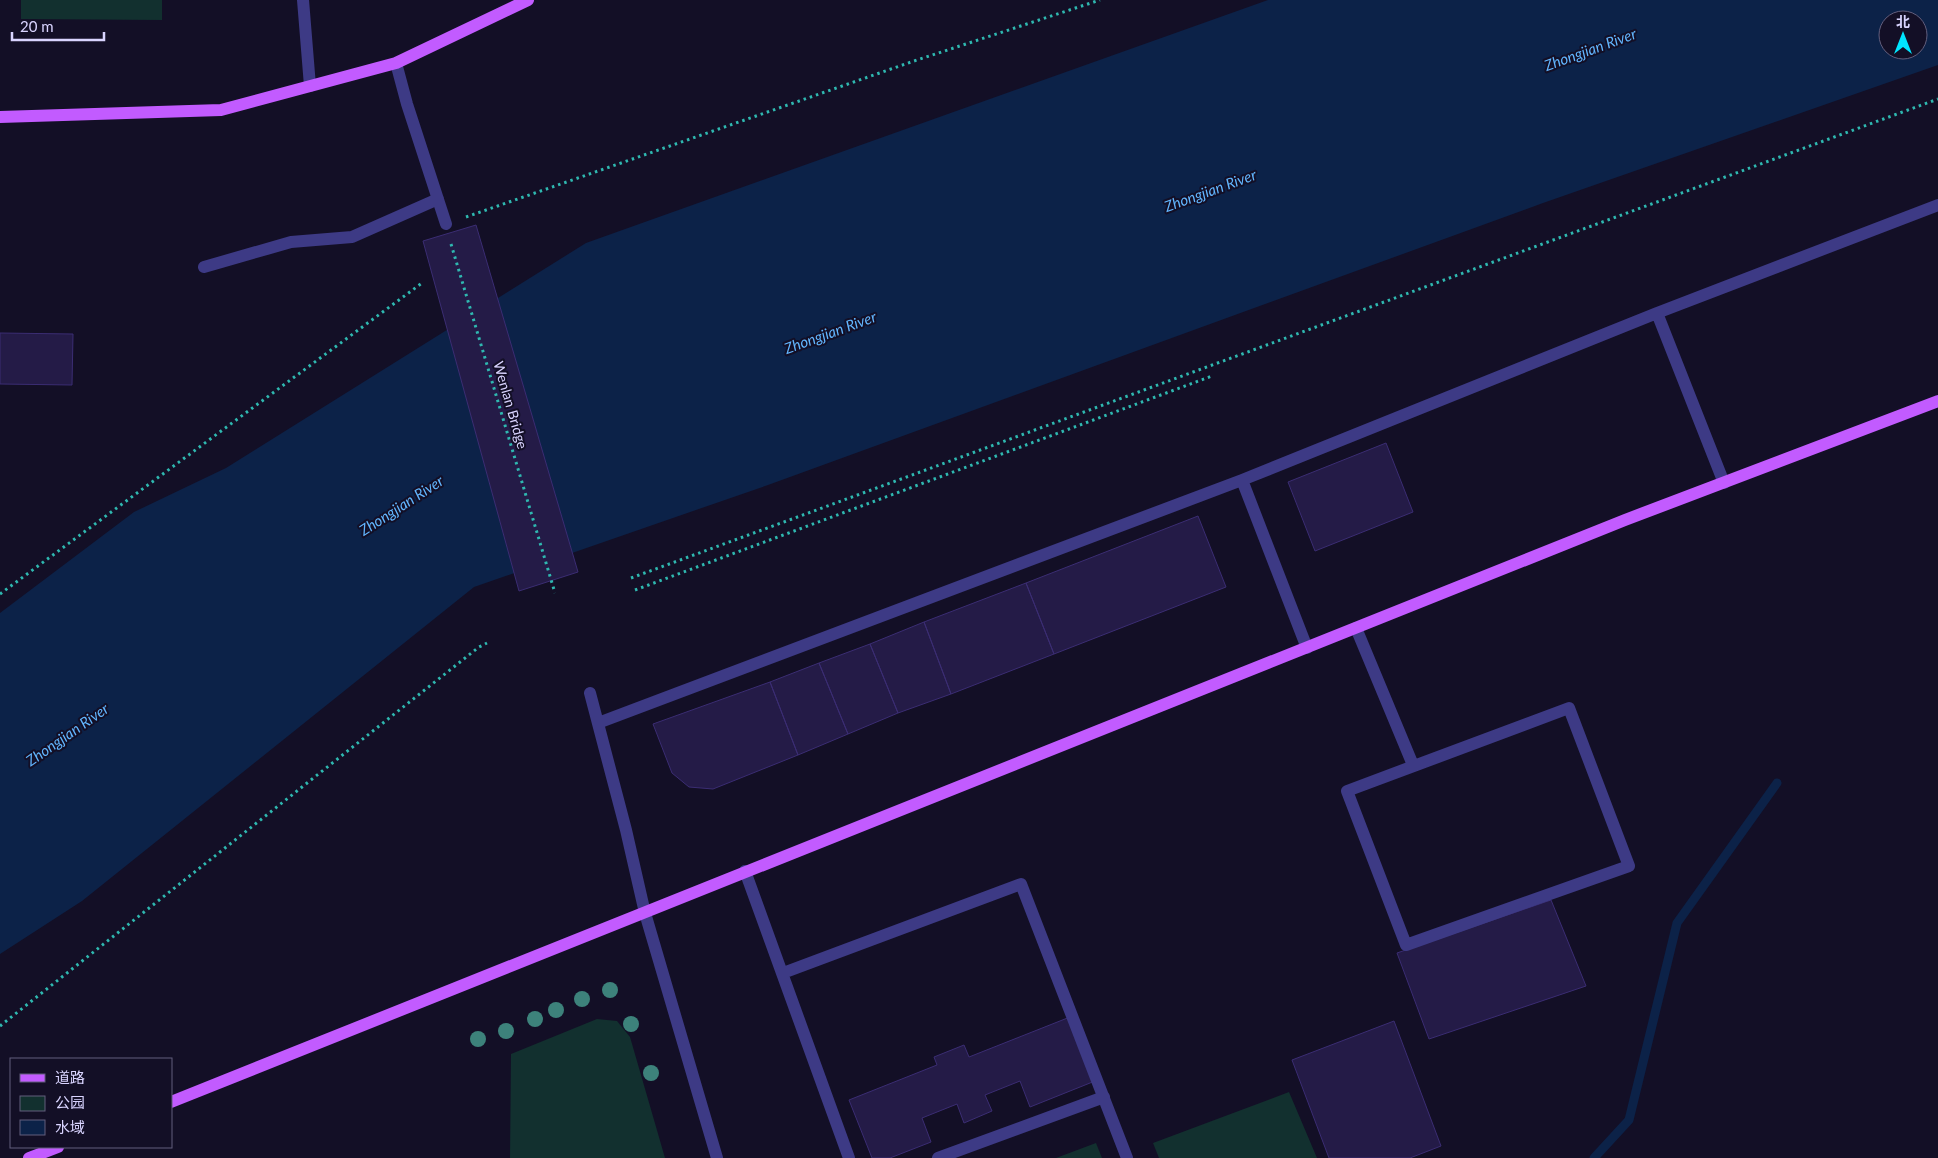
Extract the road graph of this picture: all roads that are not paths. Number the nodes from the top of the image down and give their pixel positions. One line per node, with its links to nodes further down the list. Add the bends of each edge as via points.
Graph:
1 (303, 0): 4 (street)
2 (528, 0): 3 (main road)
3 (396, 63): 4 (main road); 6 (street)
4 (310, 86): 5 (main road, via 221,110)
5 (0, 117)
6 (438, 199): 8 (street); 9 (street, via 352,238 291,242)
7 (1938, 205): 10 (street)
8 (446, 224)
9 (204, 267)
10 (1657, 313): 12 (street); 13 (street)
11 (1938, 400): 13 (main road)
12 (1242, 480): 15 (street); 17 (street)
13 (1724, 483): 14 (main road)
14 (1356, 628): 15 (main road); 18 (street)
15 (1307, 648): 19 (main road)
16 (590, 693): 17 (street)
17 (598, 723): 20 (street)
18 (1414, 765): 18 (street, via 1347,791 1406,945 1629,866 1569,708)
19 (745, 871): 20 (main road); 21 (street)
20 (645, 913): 23 (main road); 26 (street)
21 (783, 974): 22 (street, via 1021,884); 27 (street)
22 (1104, 1096): 28 (street); 29 (street)
23 (172, 1102)
24 (55, 1148): 25 (main road)
25 (29, 1158)
26 (717, 1158)
27 (848, 1158)
28 (938, 1158)
29 (1127, 1158)

